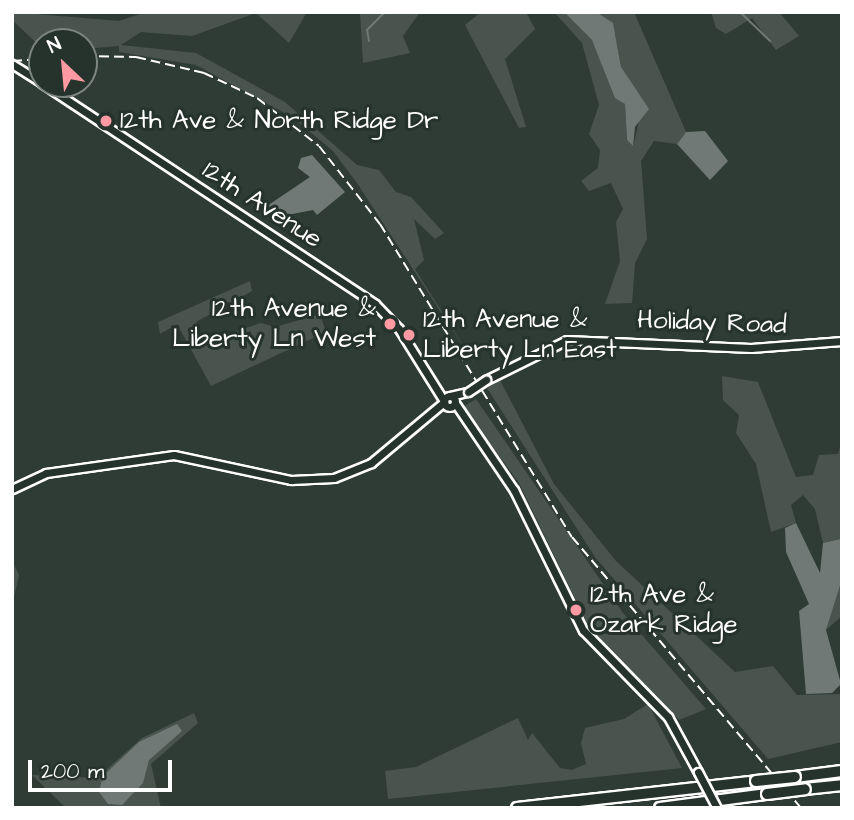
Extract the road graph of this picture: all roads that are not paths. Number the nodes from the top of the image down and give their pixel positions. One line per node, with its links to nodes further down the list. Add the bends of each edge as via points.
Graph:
1 (12, 64): 2 (street, 12th Avenue)
2 (28, 74)
3 (64, 98): 5 (street, 12th Avenue, via 375,304)
4 (842, 341): 5 (street, Holiday Road, bridge, via 751,348 567,340)
5 (450, 402): 6 (street, Holiday Road, via 371,463 334,478 292,480 174,455 46,473); 11 (street, 12th Avenue, bridge, via 514,490 583,630 668,717)
6 (12, 489)
7 (842, 771): 9 (highway, bridge)
8 (842, 785): 10 (highway, bridge)
9 (517, 808)
10 (660, 808)
11 (717, 808)

